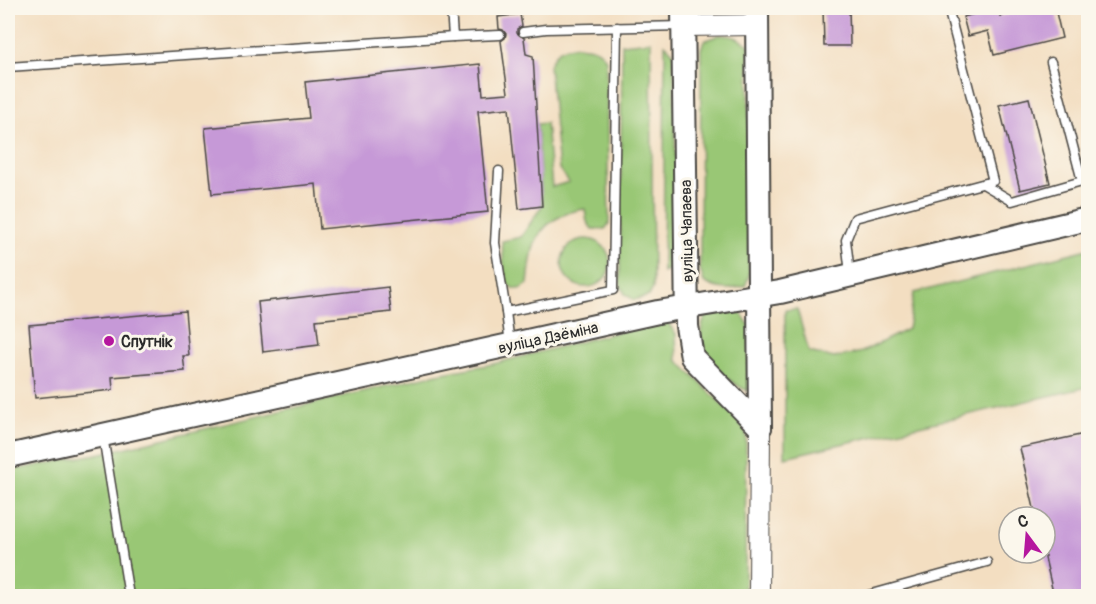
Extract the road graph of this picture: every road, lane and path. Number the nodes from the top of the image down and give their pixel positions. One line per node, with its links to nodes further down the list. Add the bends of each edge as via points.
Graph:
1 (451, 8): 8 (lane)
2 (948, 8): 12 (lane, via 993,181)
3 (757, 16): 4 (street); 15 (main road)
4 (683, 17): 5 (lane); 16 (main road, вуліца Чапаева)
5 (617, 27): 6 (lane); 17 (lane, via 613,290)
6 (523, 32)
7 (500, 35): 8 (lane)
8 (453, 36): 10 (lane)
9 (1052, 62): 12 (lane, via 1082,181 1012,201)
10 (8, 67)
11 (499, 171): 17 (lane, via 495,243)
12 (983, 184): 14 (lane, via 855,218 846,240)
13 (1089, 219): 14 (main road, вуліца Дзёміна)
14 (851, 276): 15 (main road, вуліца Дзёміна)
15 (760, 294): 16 (main road, вуліца Дзёміна); 19 (main road)
16 (687, 306): 18 (main road, вуліца Дзёміна); 19 (main road, вуліца Чапаева, via 692,357)
17 (506, 312): 18 (lane)
18 (510, 345): 20 (main road, вуліца Дзёміна)
19 (760, 428): 24 (street)
20 (103, 435): 21 (main road, вуліца Дзёміна); 23 (lane)
21 (8, 456)
22 (987, 562): 25 (lane)
23 (129, 597)
24 (759, 597)
25 (865, 597)

